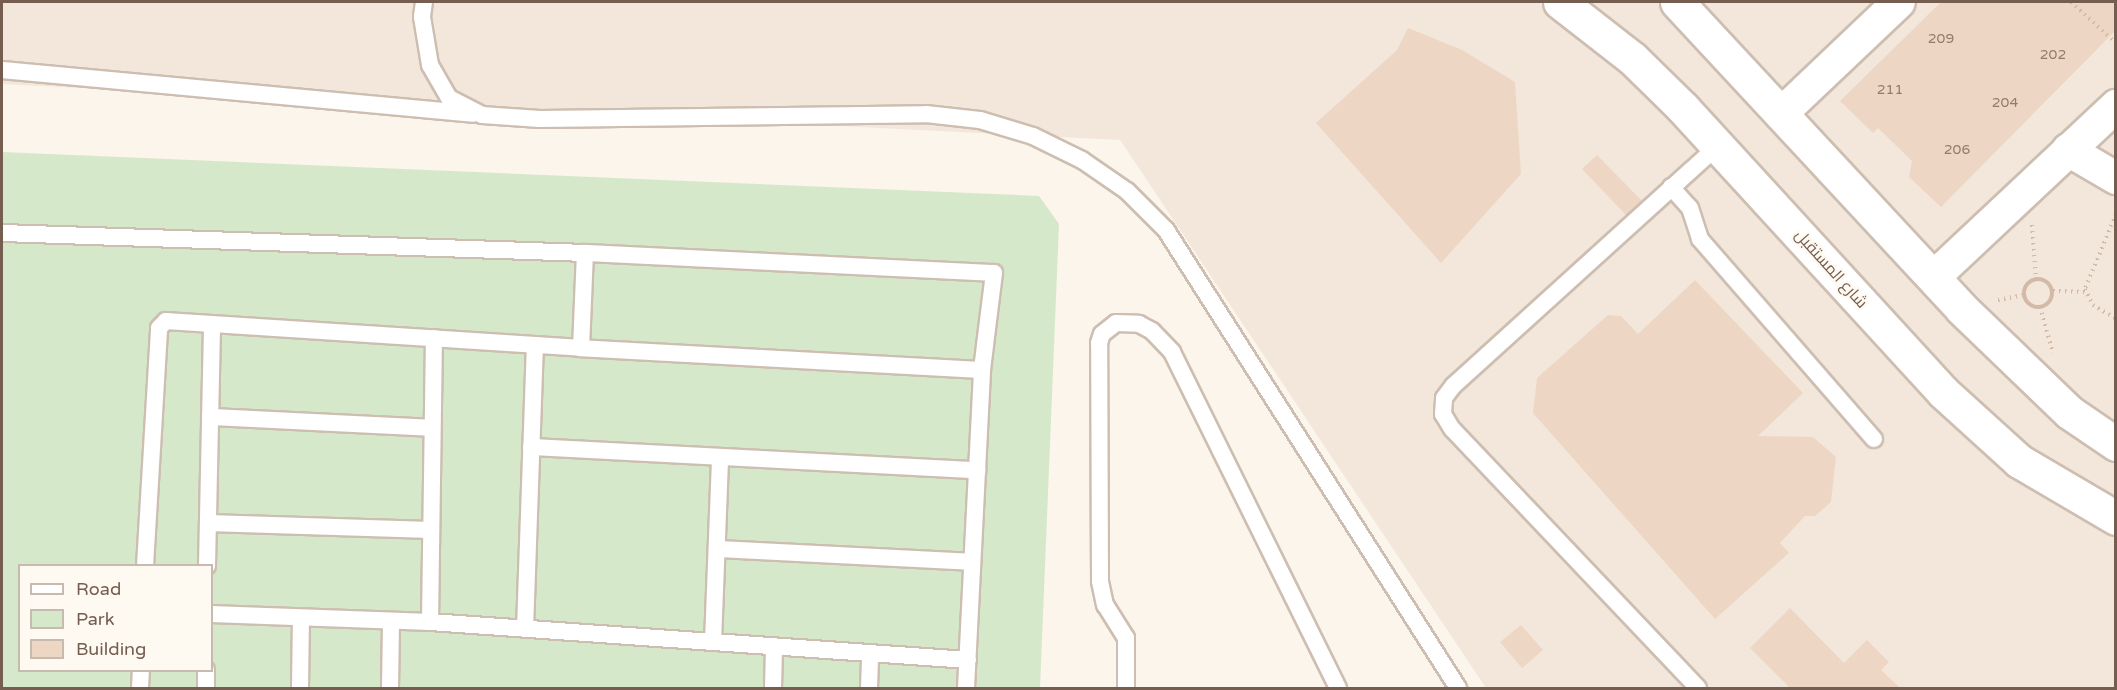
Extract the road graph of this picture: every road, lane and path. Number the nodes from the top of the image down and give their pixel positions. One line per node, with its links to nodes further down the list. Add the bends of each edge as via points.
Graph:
1 (424, 2): 10 (lane, via 422,17 430,65 449,98)
2 (1560, 2): 11 (street, شارع المستقبل, via 1632,58)
3 (1677, 2): 9 (street)
4 (1899, 2): 9 (street)
5 (2071, 2): 6 (path)
6 (2115, 43)
7 (2, 70): 10 (lane)
8 (2115, 106): 12 (street)
9 (1782, 113): 19 (street)
10 (482, 115): 63 (lane, via 540,119 926,114 991,123 1033,136 1082,160 1127,191 1166,230)
11 (1719, 145): 15 (lane); 36 (street, شارع المستقبل, via 1943,392 2019,461)
12 (2068, 150): 13 (street); 14 (street)
13 (2115, 178)
14 (2029, 186): 19 (street); 20 (path)
15 (1671, 187): 31 (lane, via 1690,208 1700,239); 64 (lane, via 1453,386 1444,398 1443,414 1452,429)
16 (2115, 214): 22 (path, via 2085,280)
17 (2, 233): 18 (lane)
18 (585, 253): 27 (lane); 28 (lane, via 994,273)
19 (1934, 277): 32 (street, via 2069,412)
20 (2036, 278): 21 (path, via 2050,284); 21 (path, via 2024,287 2027,302 2040,307 2047,304)
21 (2053, 291): 22 (path)
22 (2086, 292): 23 (path, via 2093,305)
23 (2115, 319)
24 (212, 324): 25 (lane); 29 (lane); 41 (lane, via 166,321 159,328)
25 (434, 338): 26 (lane); 30 (lane)
26 (535, 345): 27 (lane); 33 (lane)
27 (581, 348): 28 (lane)
28 (982, 370): 35 (lane)
29 (210, 417): 30 (lane); 37 (lane)
30 (432, 428): 38 (lane)
31 (1874, 439)
32 (2115, 444)
33 (531, 447): 34 (lane); 47 (lane)
34 (720, 457): 35 (lane); 39 (lane)
35 (977, 470): 40 (lane)
36 (2115, 518)
37 (208, 523): 38 (lane); 42 (lane)
38 (431, 530): 46 (lane)
39 (717, 549): 40 (lane); 48 (lane)
40 (972, 562): 51 (lane)
41 (145, 564)
42 (207, 564)
43 (213, 614): 44 (lane)
44 (301, 618): 45 (lane); 56 (lane)
45 (392, 621): 46 (lane); 57 (lane)
46 (430, 622): 47 (lane)
47 (525, 629): 48 (lane)
48 (713, 642): 49 (lane)
49 (774, 646): 50 (lane); 58 (lane)
50 (870, 653): 51 (lane); 59 (lane)
51 (968, 660): 60 (lane)
52 (141, 672): 54 (lane)
53 (206, 672): 55 (lane)
54 (140, 688)
55 (206, 688)
56 (300, 688)
57 (390, 688)
58 (773, 688)
59 (869, 688)
60 (966, 688)
61 (1126, 688): 62 (lane, via 1126,638 1105,605 1100,581 1099,343 1102,334 1116,323 1139,324 1152,331 1172,352)
62 (1338, 688)
63 (1458, 688)
64 (1698, 688)

